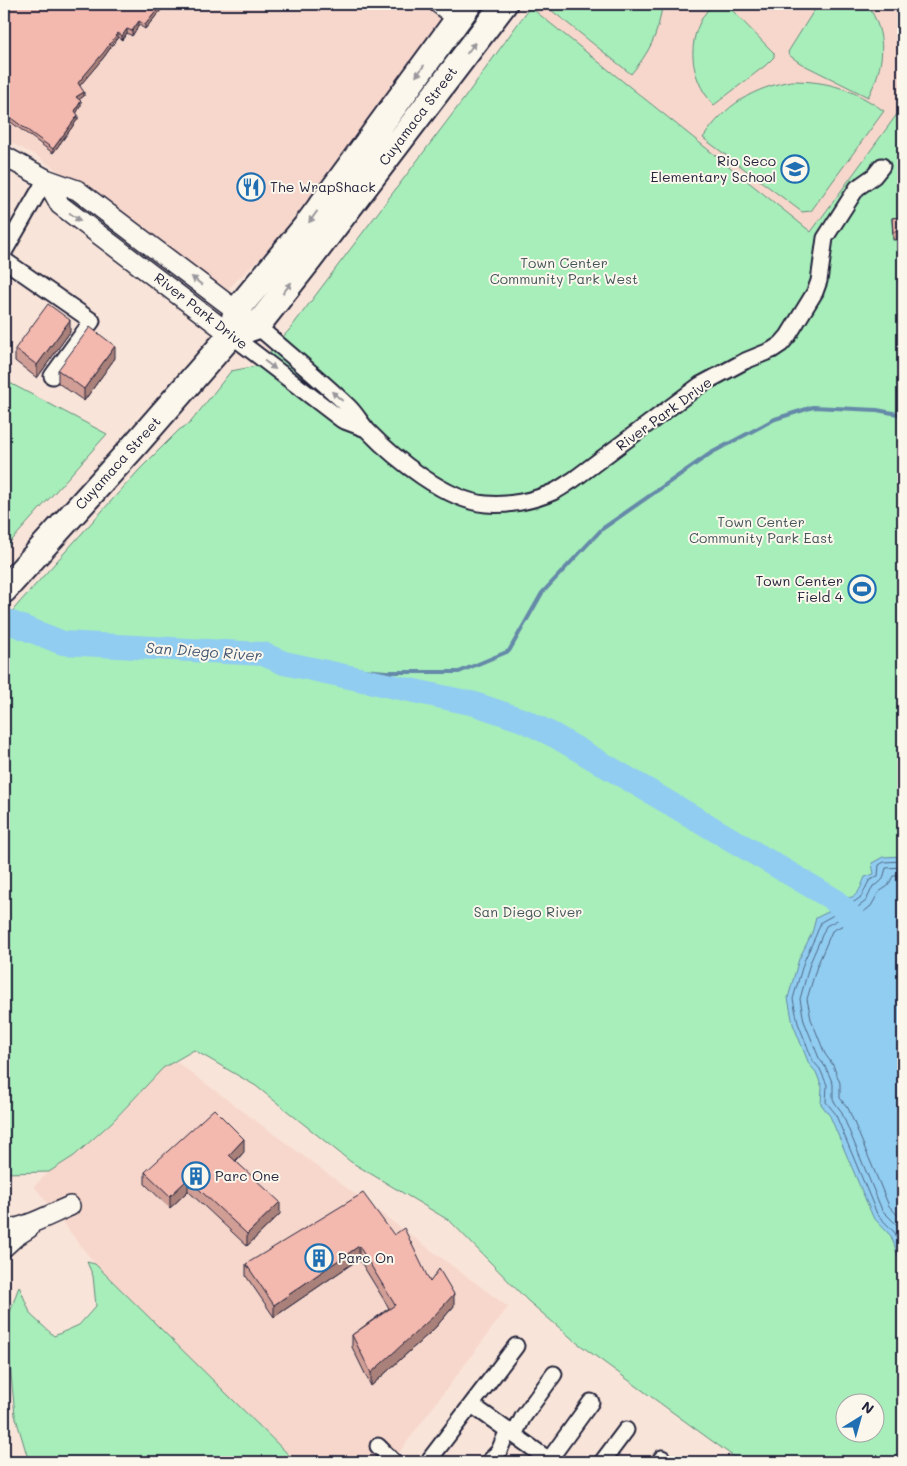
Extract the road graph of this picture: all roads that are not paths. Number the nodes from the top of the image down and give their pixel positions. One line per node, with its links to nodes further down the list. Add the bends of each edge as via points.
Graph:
1 (504, 4): 9 (main road, Cuyamaca Street, one-way to 1)
2 (455, 9): 8 (main road, Cuyamaca Street, one-way to 8, via 307,225)
3 (4, 156): 5 (street, River Park Drive)
4 (882, 166): 12 (street, River Park Drive, via 857,188 824,238 815,292 781,344 700,385 554,492 524,502 484,504 465,499 443,490 417,473)
5 (46, 179): 6 (street); 8 (street, River Park Drive, one-way to 5, via 77,190); 10 (street, River Park Drive, one-way to 10, via 60,205)
6 (4, 252)
7 (4, 260): 11 (street, via 92,321)
8 (236, 311): 9 (street, River Park Drive); 10 (main road, Cuyamaca Street)
9 (257, 326): 10 (main road, Cuyamaca Street); 12 (street, River Park Drive, one-way to 9, via 351,408)
10 (231, 335): 12 (street, River Park Drive, one-way to 12, via 342,420); 13 (main road, Cuyamaca Street)
11 (52, 376)
12 (368, 430)
13 (4, 590)
14 (70, 1206): 15 (street)
15 (39, 1220): 16 (street); 17 (street)
16 (4, 1230)
17 (4, 1247)
18 (516, 1346): 21 (street)
19 (554, 1374): 23 (street)
20 (591, 1402): 26 (street)
21 (472, 1405): 23 (street); 25 (street)
22 (626, 1430): 29 (street)
23 (511, 1433): 26 (street); 28 (street)
24 (378, 1446): 27 (street)
25 (430, 1459)
26 (551, 1461)
27 (394, 1462)
28 (489, 1462)
29 (602, 1462)

